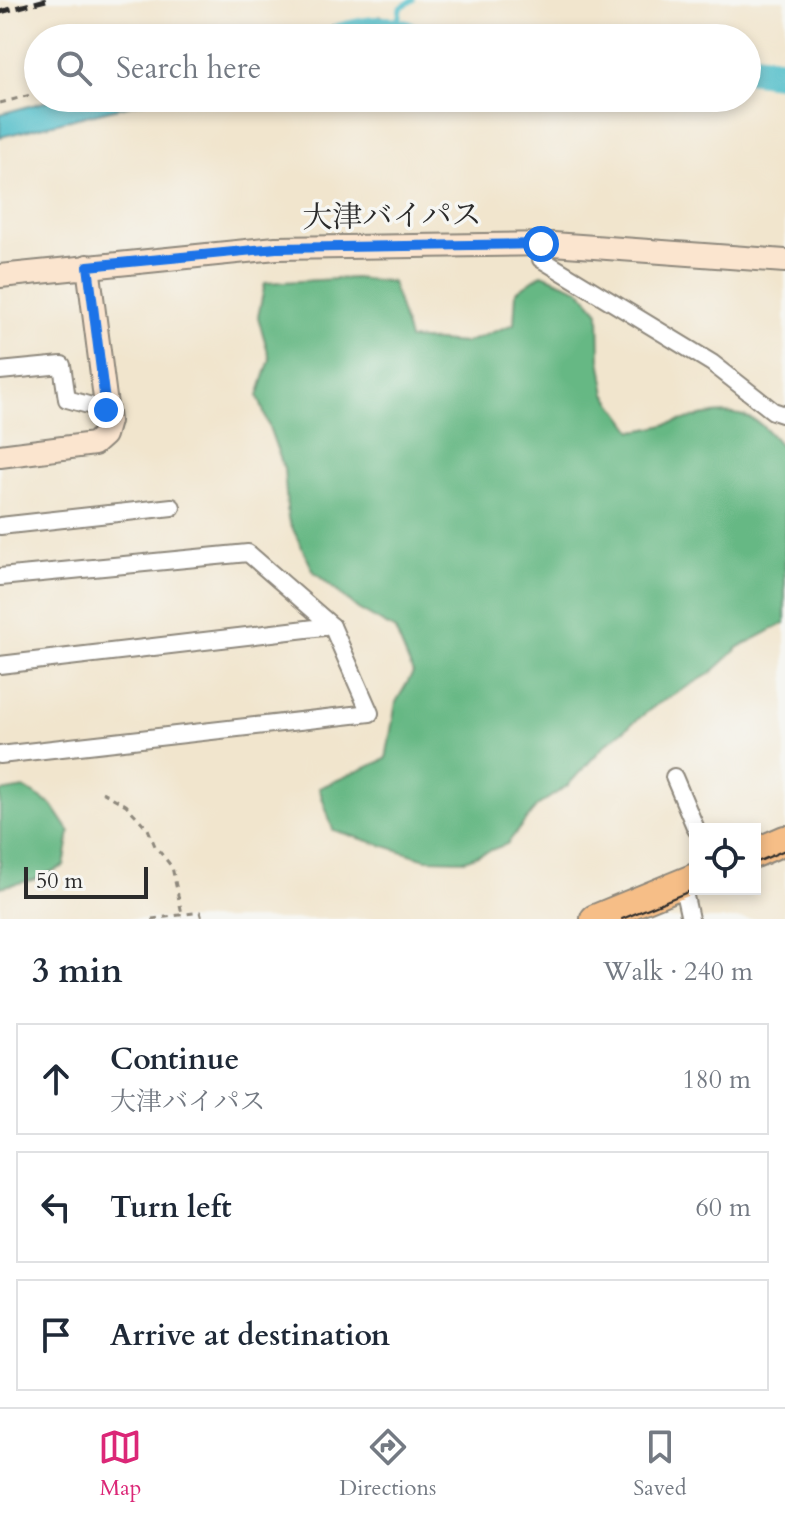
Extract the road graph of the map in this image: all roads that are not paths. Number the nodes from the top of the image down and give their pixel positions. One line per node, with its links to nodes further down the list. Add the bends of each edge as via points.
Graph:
1 (541, 244): 2 (main road, 大津バイパス); 3 (main road, 大津バイパス, via 276,248); 7 (street, via 541,259 712,363)
2 (785, 261)
3 (88, 266): 4 (main road, 大津バイパス); 6 (main road)
4 (0, 276)
5 (0, 371): 6 (street, via 62,365 67,399)
6 (106, 410): 8 (main road, via 104,435 94,444)
7 (785, 415)
8 (0, 456)
9 (172, 507): 10 (street)
10 (0, 526)
11 (0, 577): 12 (street, via 248,553)
12 (332, 626): 13 (street); 14 (street, via 370,713)
13 (1, 660)
14 (0, 755)
15 (674, 777): 16 (street)
16 (693, 823)
17 (689, 889): 19 (highway)
18 (699, 895): 20 (street)
19 (595, 919)
20 (690, 919)

